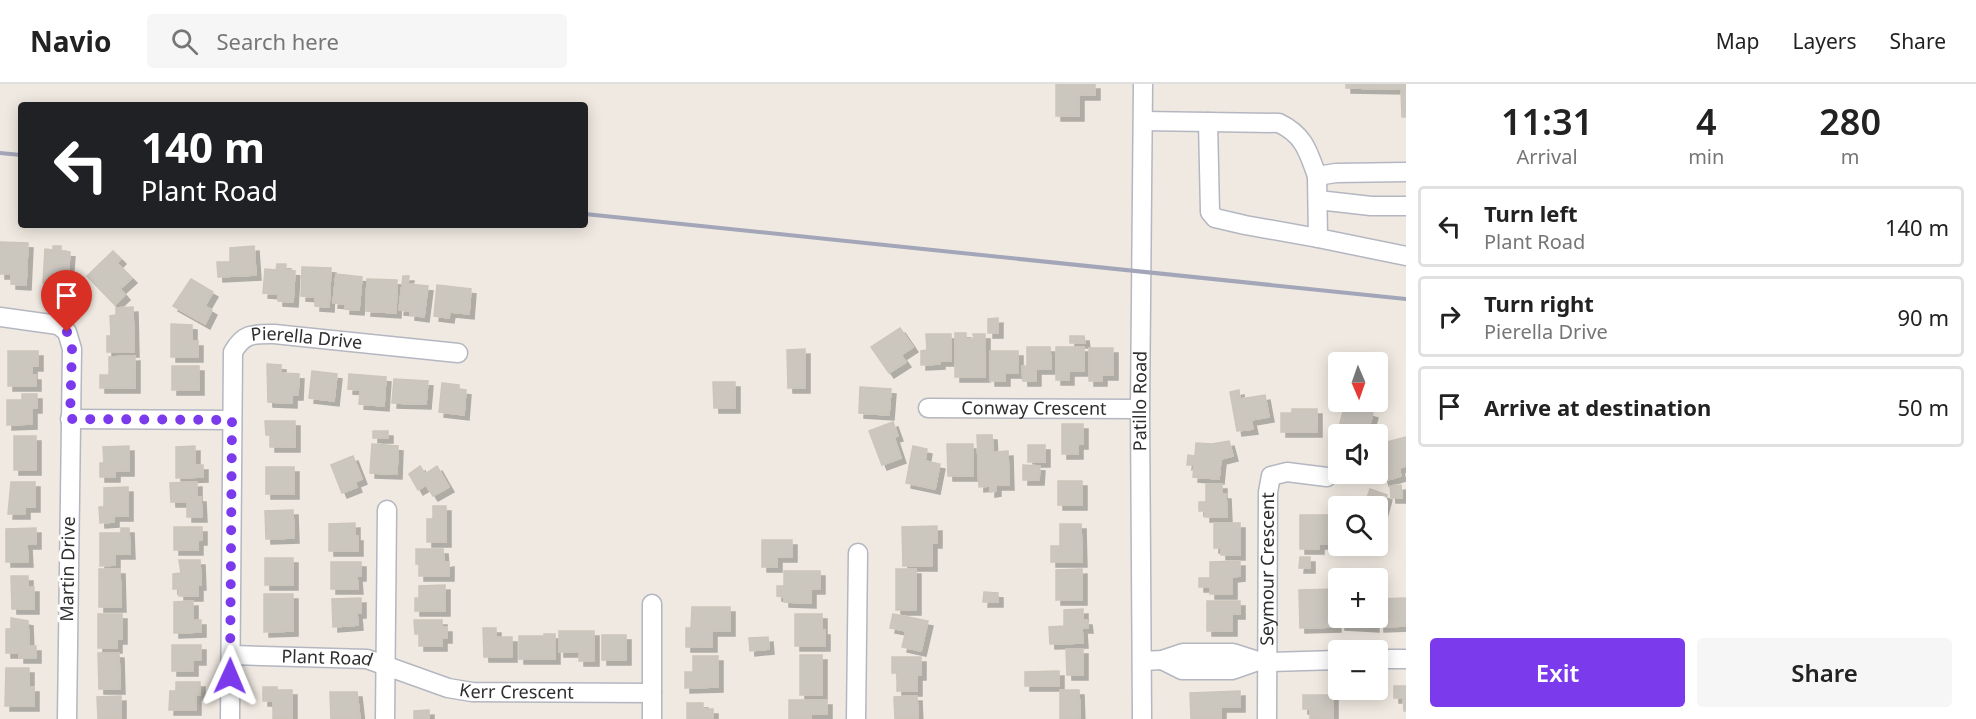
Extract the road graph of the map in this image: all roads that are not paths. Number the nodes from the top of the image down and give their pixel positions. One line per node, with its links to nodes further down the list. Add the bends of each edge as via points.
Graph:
1 (1143, 84): 2 (street, Patillo Road)
2 (1143, 121): 3 (street); 13 (street, Patillo Road)
3 (1208, 122): 5 (street, via 1286,126 1306,146); 8 (street, via 1210,212 1215,218)
4 (1406, 172): 5 (street)
5 (1317, 176): 6 (street)
6 (1318, 200): 7 (street); 8 (street)
7 (1406, 206)
8 (1318, 238): 9 (street)
9 (1406, 256)
10 (0, 317): 14 (street, via 43,321 67,332 72,349)
11 (458, 353): 15 (street, Pierella Drive, via 254,334 240,340 233,352)
12 (928, 408): 13 (street, Conway Crescent)
13 (1140, 409): 24 (street, Patillo Road)
14 (70, 419): 15 (street); 28 (street, Martin Drive)
15 (232, 420): 20 (street, Pierella Drive)
16 (1327, 477): 25 (street, Seymour Crescent, via 1287,472 1271,476)
17 (387, 510): 26 (street)
18 (858, 553): 32 (street)
19 (652, 604): 27 (street)
20 (231, 655): 26 (street, Plant Road, via 345,657); 29 (street, Pierella Drive)
21 (1406, 658): 22 (street)
22 (1388, 659)
23 (1328, 660): 25 (street)
24 (1143, 661): 25 (street, via 1162,660 1182,670 1232,670); 33 (street, Patillo Road)
25 (1263, 661): 34 (street, Seymour Crescent)
26 (385, 665): 27 (street, Kerr Crescent, via 447,688 472,692); 30 (street)
27 (652, 693): 31 (street)
28 (67, 719)
29 (230, 719)
30 (385, 719)
31 (652, 719)
32 (856, 719)
33 (1142, 719)
34 (1267, 719)

